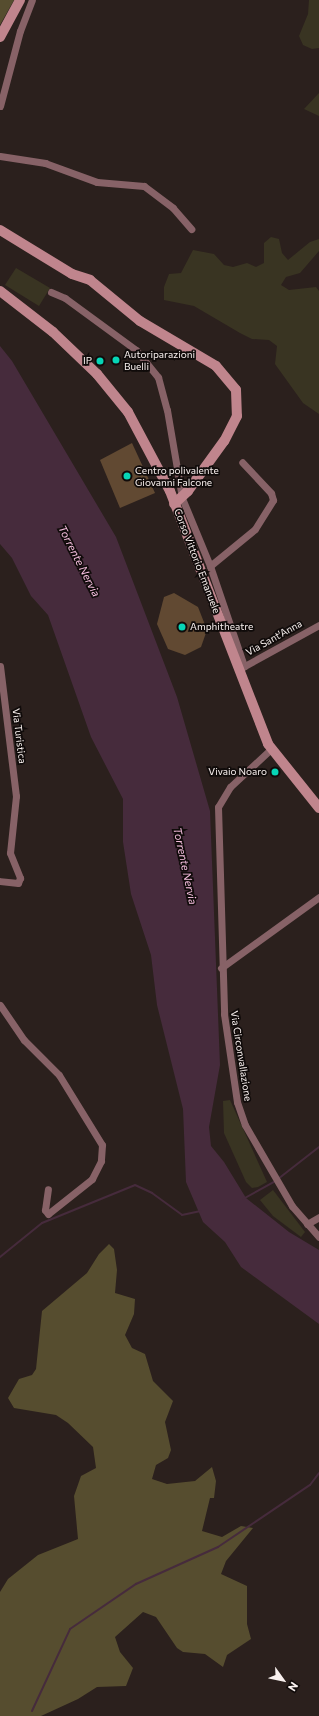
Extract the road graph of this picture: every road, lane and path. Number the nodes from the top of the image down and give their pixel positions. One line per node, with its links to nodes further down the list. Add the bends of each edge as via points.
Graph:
1 (20, 0): 3 (main road)
2 (32, 0): 4 (street, via 20,31)
3 (0, 37)
4 (0, 106)
5 (0, 156): 6 (street, via 44,163 97,182 144,186 173,208)
6 (191, 229)
7 (0, 230): 11 (main road, via 72,274 90,280 140,321 216,366 236,390 237,416 224,441)
8 (0, 291): 11 (main road, Corso Vittorio Emanuele, via 53,332 114,392 149,447)
9 (51, 292): 11 (street, via 65,298 136,350 158,377 168,410)
10 (242, 462): 12 (street, via 271,493 273,500 255,529)
11 (178, 501): 12 (street); 13 (main road, Corso Vittorio Emanuele)
12 (210, 566): 13 (street)
13 (224, 622): 16 (main road, Corso Vittorio Emanuele)
14 (319, 625): 16 (street, Via Sant'Anna)
15 (0, 666): 19 (street, Via Turistica, via 16,796 10,852 20,878 18,883)
16 (241, 668): 17 (main road, Corso Vittorio Emanuele)
17 (272, 748): 18 (main road, Corso Vittorio Emanuele); 21 (street, Via Circonvallazione, via 234,783 218,807)
18 (319, 808)
19 (0, 881)
20 (319, 897): 21 (street)
21 (221, 968): 25 (street, Via Circonvallazione, via 236,1102 272,1174)
22 (0, 1004): 23 (street, via 24,1040 59,1075 102,1144 101,1161 92,1179 48,1214 45,1210)
23 (48, 1189)
24 (319, 1217): 25 (street)
25 (307, 1224): 26 (street, Via Circonvallazione)
26 (319, 1237)

